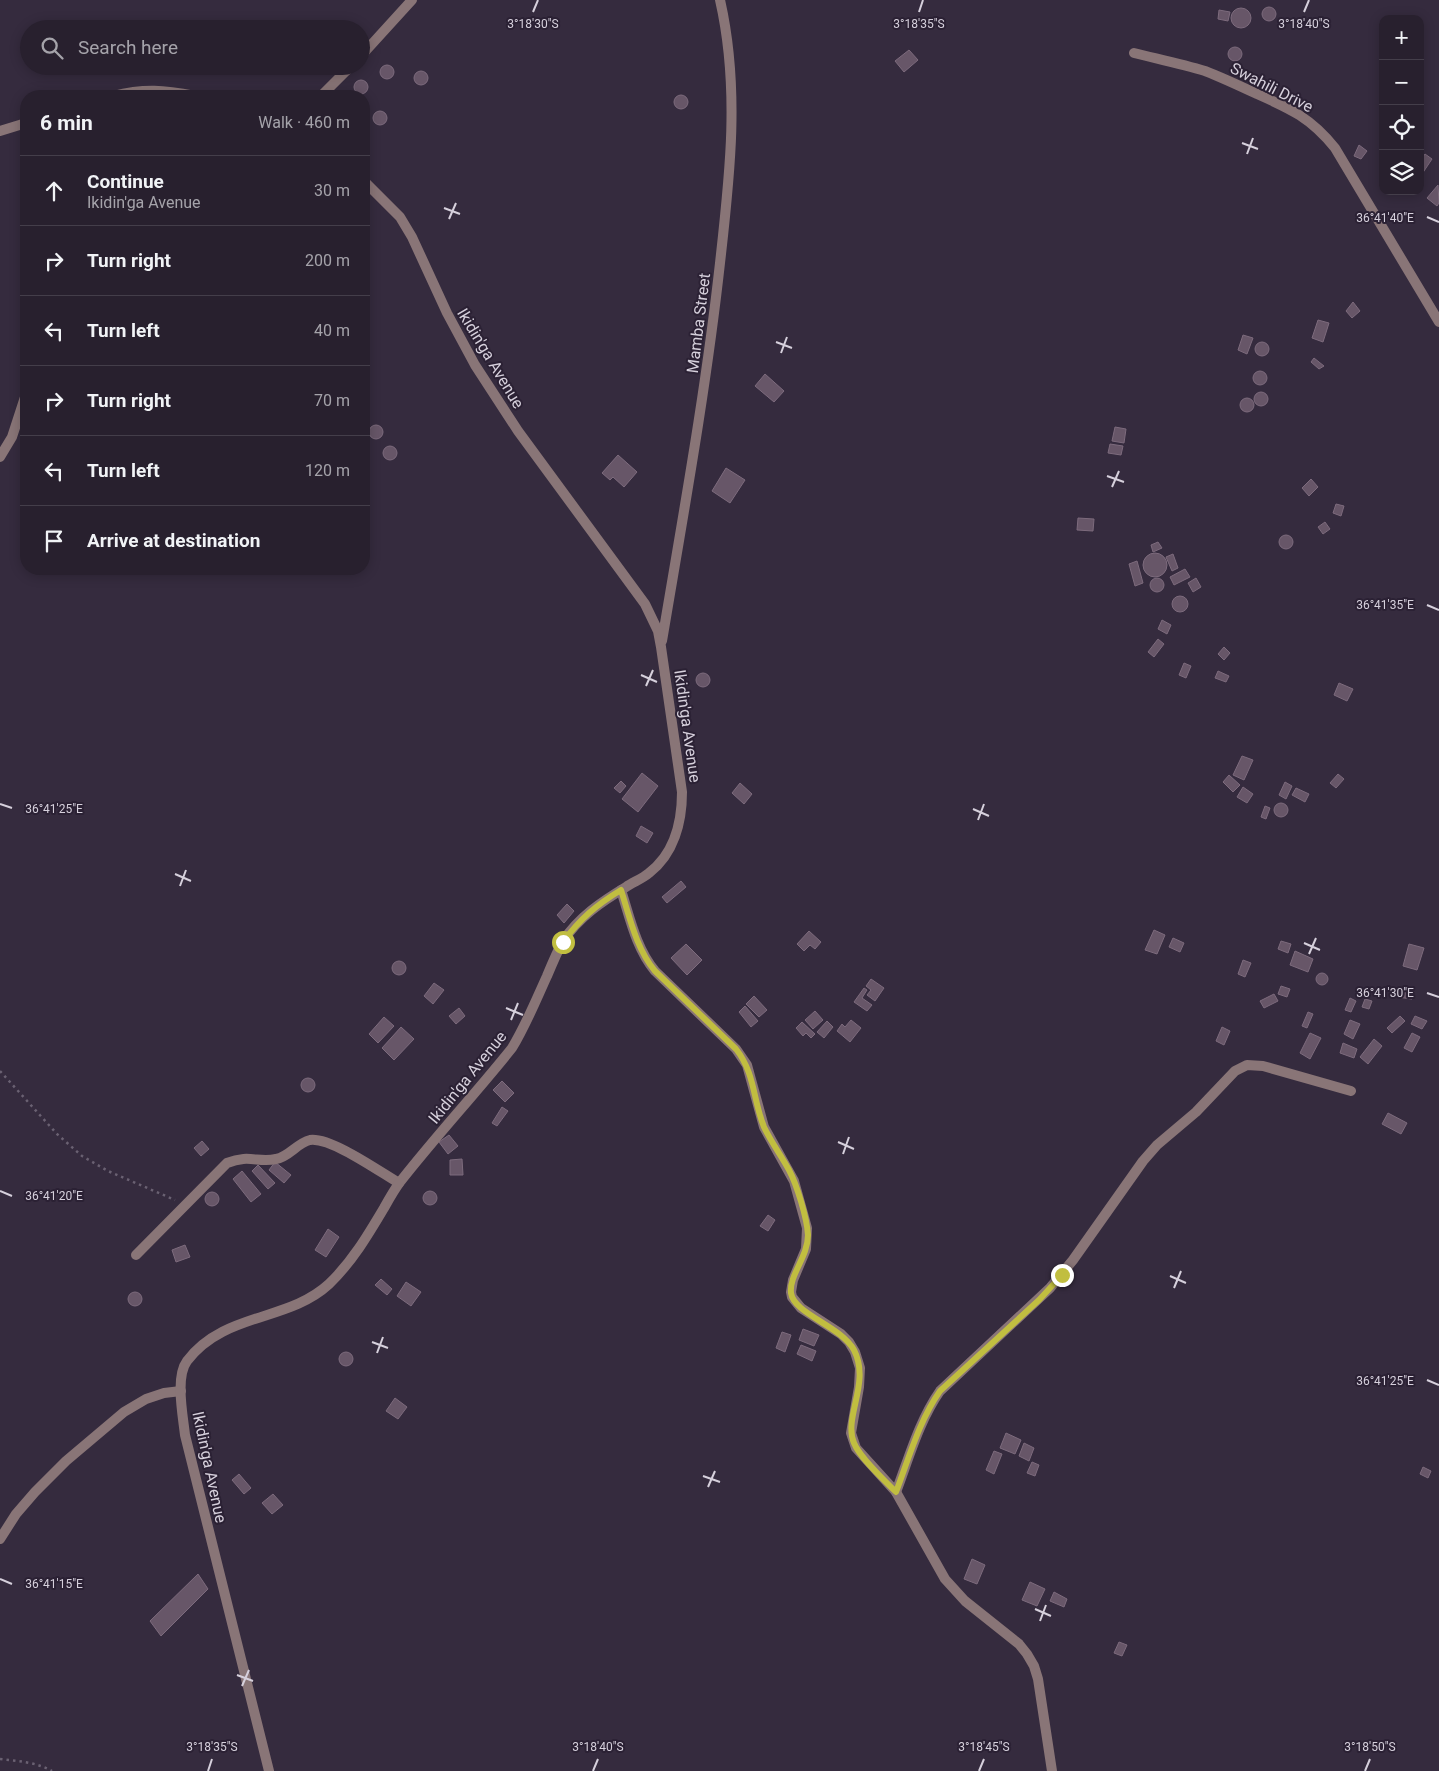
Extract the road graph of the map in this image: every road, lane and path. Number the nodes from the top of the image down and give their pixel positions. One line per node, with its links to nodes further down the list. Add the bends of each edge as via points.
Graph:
1 (412, 0): 3 (street)
2 (720, 0): 13 (street, Mamba Street, via 732,92 730,175 704,388)
3 (370, 47)
4 (1134, 53): 10 (street, Swahili Drive, via 1224,79 1295,111 1310,122 1335,148)
5 (342, 75): 6 (street)
6 (327, 90)
7 (20, 125): 8 (street)
8 (0, 131)
9 (370, 187): 13 (street, Ikidin'ga Avenue, via 400,217 475,366 518,431 645,604)
10 (1439, 322)
11 (20, 412): 12 (street, via 12,437)
12 (0, 457)
13 (662, 647): 14 (street, Ikidin'ga Avenue, via 682,811 670,848 660,862 649,873)
14 (621, 890): 17 (street, Ikidin'ga Avenue, via 589,911 575,926 563,942 512,1048); 21 (street, via 646,960 736,1049 747,1064 764,1126 794,1181 807,1228 806,1249 793,1280 792,1297 801,1308 841,1334 855,1352 860,1368 860,1387 852,1425 853,1441 863,1457)
15 (0, 1071): 18 (path, via 82,1156 108,1171)
16 (1351, 1091): 21 (street, via 1263,1066 1247,1066 1235,1071 1151,1152 1050,1288 940,1391 930,1404)
17 (399, 1183): 18 (street, via 327,1142 311,1140 278,1159 246,1157 227,1162); 20 (street, Ikidin'ga Avenue, via 359,1250 327,1286 293,1306 226,1329 199,1348 186,1362)
18 (184, 1204): 19 (street)
19 (136, 1255)
20 (181, 1391): 22 (street, via 146,1399 124,1412 35,1492); 25 (street, Ikidin'ga Avenue, via 185,1435)
21 (896, 1492): 26 (street, via 955,1591 1019,1644 1034,1666)
22 (0, 1539)
23 (0, 1759): 24 (path, via 44,1766)
24 (52, 1771)
25 (268, 1771)
26 (1052, 1771)

